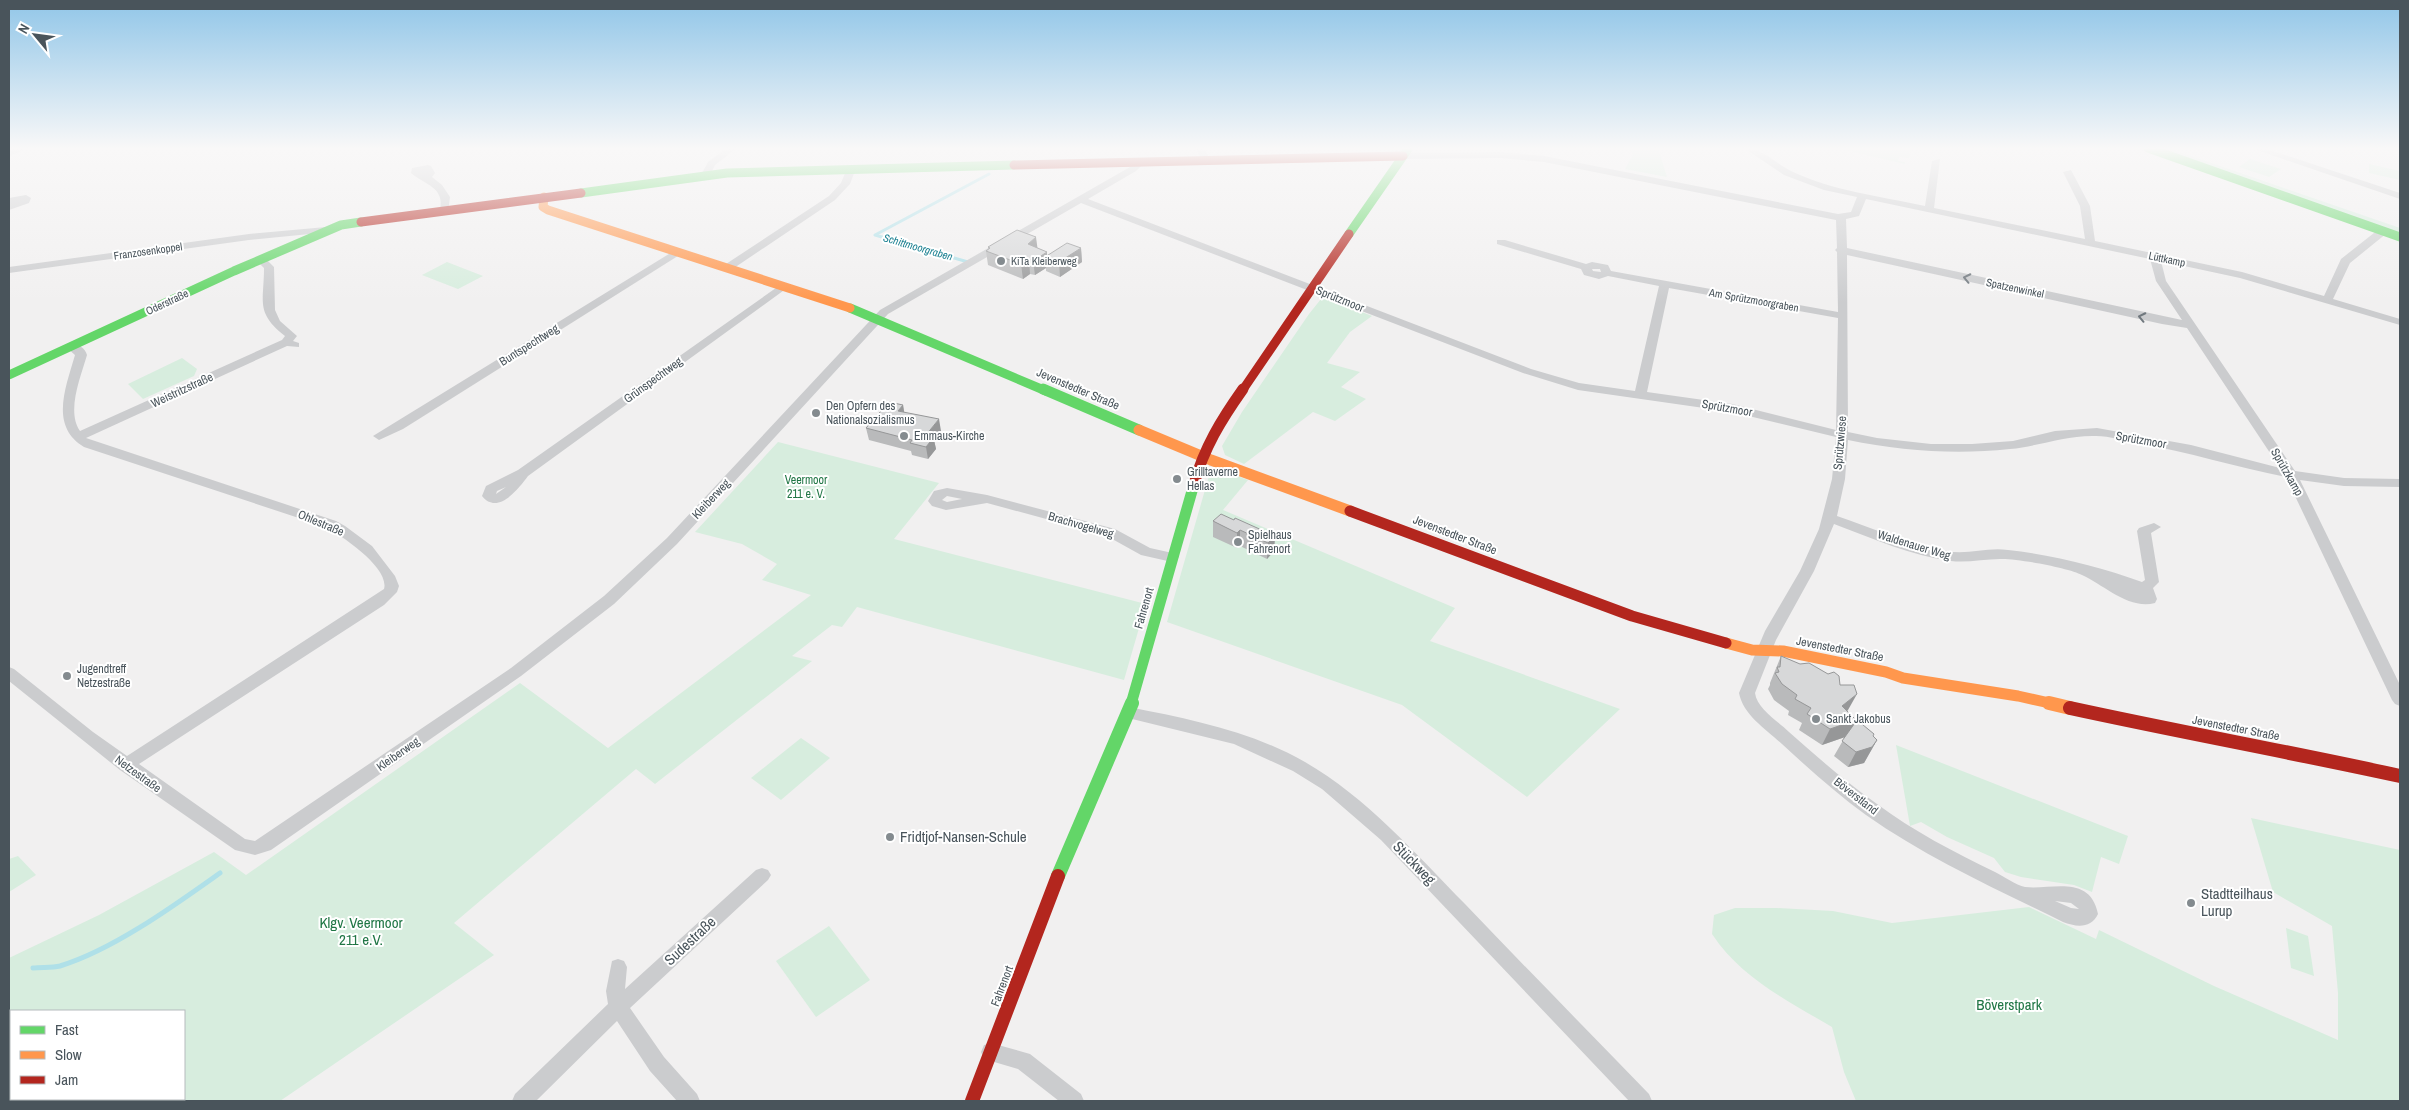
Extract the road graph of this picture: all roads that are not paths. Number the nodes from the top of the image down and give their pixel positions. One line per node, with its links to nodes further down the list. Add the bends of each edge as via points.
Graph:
1 (24, 200): 15 (street)
2 (446, 200): 16 (street)
3 (523, 200): 16 (street, Franzosenkoppel)
4 (544, 200): 27 (street, Jevenstedter Straße, via 543,207 548,210)
5 (829, 200): 30 (street)
6 (1078, 200): 37 (street, Kleiberweg, via 884,312)
7 (1081, 200): 34 (street, Sprützmoor)
8 (1373, 200): 34 (street, Fahrenort)
9 (1749, 200): 18 (street, Franzosenkoppel)
10 (1861, 200): 18 (street, via 1855,214)
11 (1880, 200): 17 (street, Lüttkamp)
12 (1931, 200): 17 (street)
13 (2081, 200): 24 (street)
14 (2295, 200): 20 (street)
15 (9, 206)
16 (445, 210): 19 (street, Franzosenkoppel)
17 (1929, 210): 24 (street, Lüttkamp)
18 (1841, 218): 26 (street, Sprützwiese)
19 (326, 230): 21 (street, Franzosenkoppel); 25 (street, Oderstraße)
20 (2383, 231): 22 (street); 35 (street, via 2345,261)
21 (287, 232): 25 (street, via 296,238); 31 (street, Franzosenkoppel)
22 (2400, 237)
23 (1501, 242): 32 (street, Am Sprützmoorgraben, via 1586,267 1600,266 1607,273)
24 (2090, 243): 28 (street, Lüttkamp)
25 (293, 245): 29 (street, Oderstraße)
26 (1840, 250): 36 (street, Sprützwiese); 39 (street, Spatzenwinkel, one-way to 26, via 2162,321)
27 (677, 252): 30 (street, Jevenstedter Straße); 43 (street, Buntspechtweg)
28 (2155, 256): 35 (street, Lüttkamp, via 2242,275); 39 (street, Sprützkamp, via 2161,281)
29 (260, 260): 40 (street, Oderstraße); 45 (street, Weistritzstraße, via 269,267 268,301 276,323 291,336 291,343)
30 (727, 268): 33 (street, Jevenstedter Straße)
31 (9, 270)
32 (1665, 283): 36 (street, Am Sprützmoorgraben); 42 (street)
33 (783, 286): 37 (street, Jevenstedter Straße); 47 (street, Grünspechtweg)
34 (1312, 288): 42 (street, Sprützmoor, via 1527,371 1578,386); 46 (street, Fahrenort, via 1232,404)
35 (2327, 300): 38 (street, Lüttkamp)
36 (1843, 316): 44 (street, Sprützwiese)
37 (879, 318): 46 (street, Jevenstedter Straße); 60 (street, Kleiberweg, via 672,540 609,600 516,672)
38 (2400, 322)
39 (2190, 324): 48 (street, Sprützkamp)
40 (71, 346): 41 (street, Oderstraße); 45 (street, via 82,355 69,407 70,426)
41 (9, 375)
42 (1640, 394): 44 (street, Sprützmoor, via 1739,410)
43 (379, 436)
44 (1843, 436): 48 (street, Sprützmoor, via 1906,445 1972,448 2097,432 2191,449); 51 (street, Sprützwiese)
45 (77, 437): 58 (street, Ohlestraße, via 128,458 331,524 367,550 392,586 379,601)
46 (1202, 456): 53 (street, Fahrenort); 54 (street, Jevenstedter Straße, via 1632,616 1738,647)
47 (523, 473)
48 (2291, 475): 49 (street, Sprützmoor, via 2344,482); 56 (street, Sprützkamp)
49 (2400, 484)
50 (987, 499): 53 (street, Brachvogelweg, via 1110,532 1146,552)
51 (1830, 518): 52 (street, Waldenauer Weg, via 1945,556 1966,558 2008,554 2088,572 2139,600 2150,599 2144,588 2152,582 2144,531); 54 (street, Sprützwiese, via 1809,566)
52 (2154, 527)
53 (1172, 557): 57 (street, Fahrenort)
54 (1764, 651): 59 (street, Jevenstedter Straße, via 2018,696); 62 (street, Böverstland, via 1747,693 1757,712 1872,810 1930,846)
55 (9, 674): 58 (street, Netzestraße)
56 (2400, 700)
57 (1129, 714): 65 (street, Fahrenort, via 1057,878); 70 (street, Stückweg, via 1214,731 1258,746 1300,765 1342,794 1387,835)
58 (126, 765): 60 (street, Netzestraße, via 248,848 260,847)
59 (2400, 776)
60 (277, 839)
61 (762, 875): 64 (street, Sudestraße)
62 (2026, 894)
63 (618, 967): 64 (street, via 614,991)
64 (618, 1007): 66 (street, Sudestraße); 67 (street, via 656,1064)
65 (991, 1052): 68 (street, Fahrenort); 69 (street, via 1023,1061)
66 (522, 1101)
67 (690, 1101)
68 (972, 1101)
69 (1074, 1101)
70 (1642, 1101)

